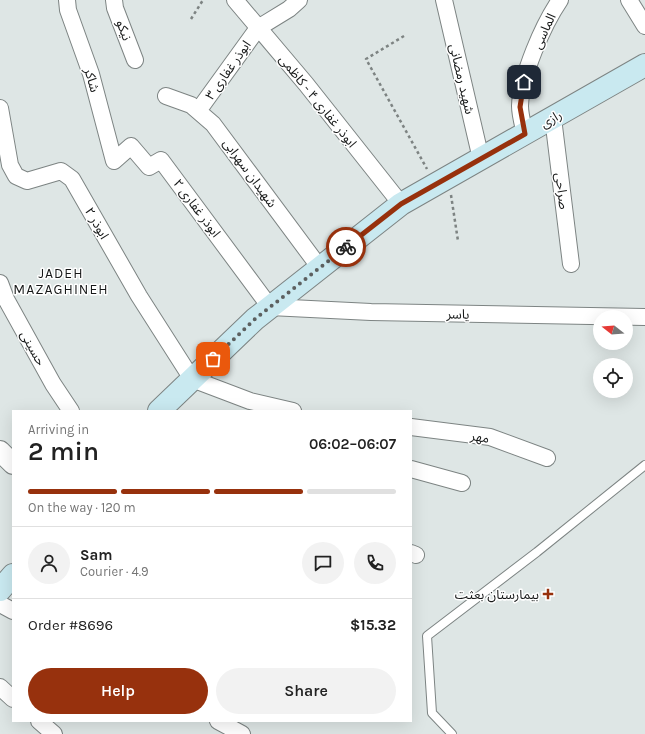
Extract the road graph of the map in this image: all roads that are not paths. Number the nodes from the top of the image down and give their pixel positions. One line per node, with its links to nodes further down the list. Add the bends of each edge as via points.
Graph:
1 (67, 0): 18 (street, شاکر, via 68,10 91,74)
2 (114, 0): 10 (street, نیکو)
3 (235, 0): 9 (street, ابوذر غفاری ۴ - کاظمی)
4 (299, 0): 9 (street)
5 (444, 0): 17 (street, شهید رمضانی)
6 (560, 0): 16 (street, الماسی, via 526,70 520,107)
7 (629, 0): 8 (street)
8 (645, 26)
9 (258, 28): 14 (street, ابوذر غفاری ۳); 19 (street, ابوذر غفاری ۴ - کاظمی)
10 (135, 60)
11 (645, 65): 15 (main road, رازی)
12 (166, 96): 14 (street, شهیدان سهرابی, via 190,105)
13 (0, 108): 25 (street, ابوذر ۲, via 10,165 16,176 27,181 61,171 72,179 139,296)
14 (198, 111): 21 (street, شهیدان سهرابی, via 213,124)
15 (553, 118): 16 (main road, رازی); 20 (street, صراحی)
16 (525, 134): 17 (main road, رازی)
17 (481, 159): 19 (main road, رازی)
18 (114, 161): 23 (street, ابوذر غفاری ۲, via 131,146 149,167 161,160)
19 (401, 204): 21 (main road, رازی)
20 (571, 264)
21 (320, 268): 23 (main road, رازی)
22 (0, 283): 26 (street, حسینی, via 6,299)
23 (270, 307): 24 (street, یاسر, via 371,312); 25 (main road, رازی)
24 (645, 317)
25 (192, 379): 27 (main road, رازی); 28 (street, via 250,401)
26 (70, 410)
27 (160, 410)
28 (289, 410)
29 (412, 428): 31 (street, مهر, via 490,437)
30 (0, 451): 32 (street)
31 (547, 458)
32 (12, 463)
33 (645, 465): 44 (lane, via 427,636 432,713)
34 (412, 469): 35 (street)
35 (462, 483)
36 (0, 604): 37 (street)
37 (12, 610)
38 (0, 687): 39 (street)
39 (12, 698)
40 (40, 722): 42 (street)
41 (220, 722): 43 (street)
42 (54, 734)
43 (242, 734)
44 (452, 734)

